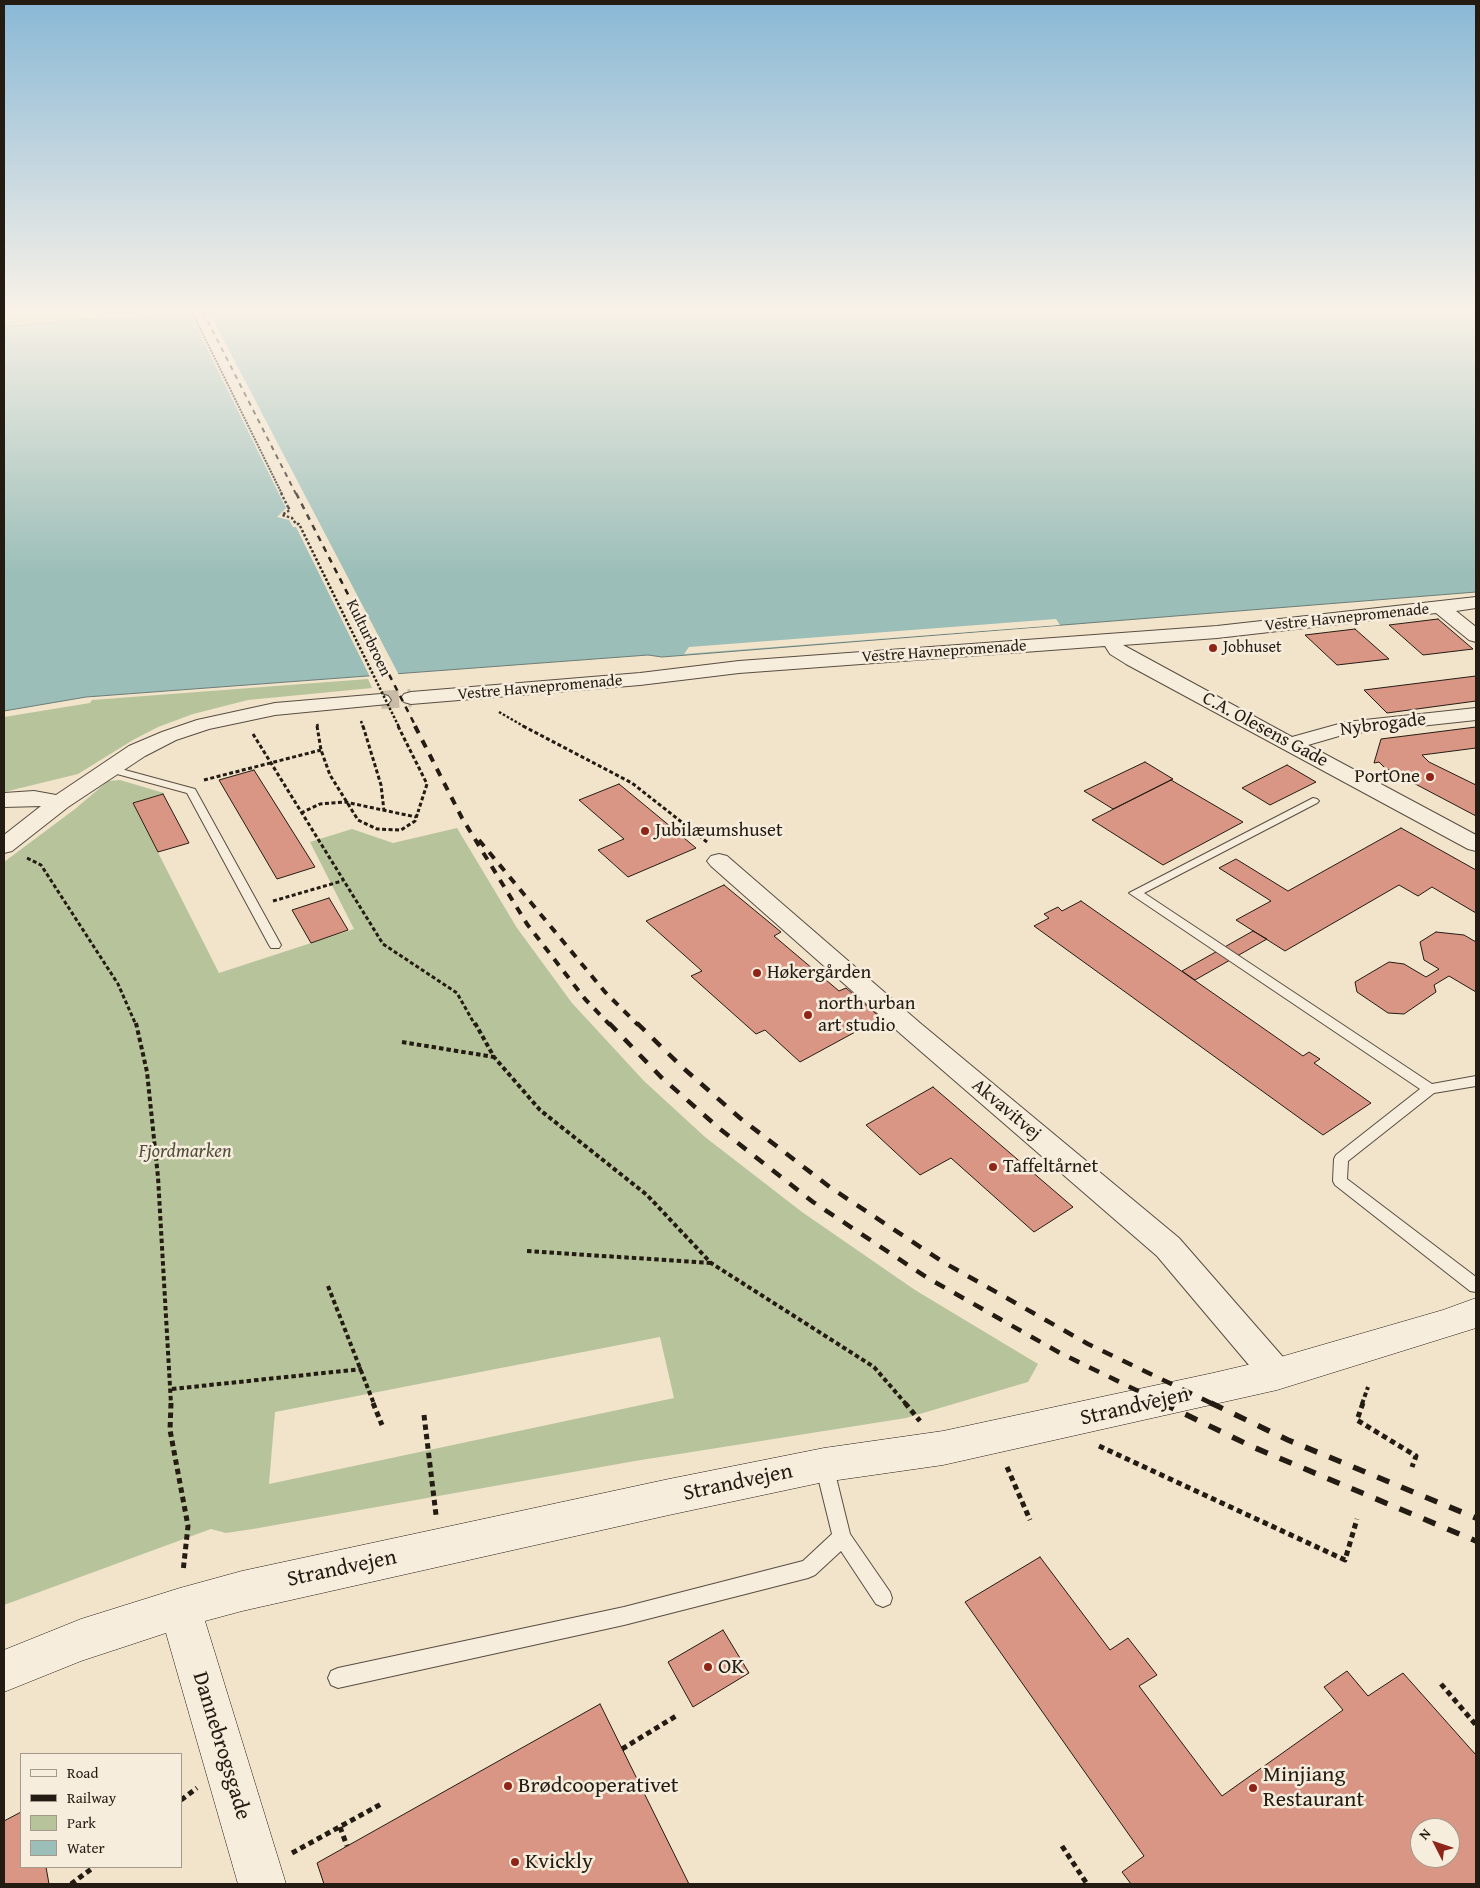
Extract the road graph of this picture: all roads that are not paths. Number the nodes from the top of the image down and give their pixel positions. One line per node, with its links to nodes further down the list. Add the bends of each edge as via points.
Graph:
1 (1476, 603): 2 (street, Vestre Havnepromenade)
2 (1440, 607): 3 (street); 4 (street, Vestre Havnepromenade, via 1217,632)
3 (1476, 636)
4 (1110, 640): 5 (street, Vestre Havnepromenade, via 739,667 640,680); 8 (street, C.A. Olesens Gade, via 1117,650 1133,660)
5 (411, 698)
6 (381, 700): 9 (street, via 313,704 240,715 169,736 138,750)
7 (1476, 714): 8 (street, Nybrogade, via 1346,728)
8 (1291, 744): 13 (street, C.A. Olesens Gade)
9 (110, 769): 12 (street); 16 (lane, via 191,791)
10 (4, 800): 12 (street, via 34,798)
11 (1313, 801): 18 (lane, via 1135,893)
12 (60, 802): 14 (street)
13 (1476, 844)
14 (11, 850)
15 (719, 862): 21 (street, Akvavitvej, via 1168,1247)
16 (275, 944)
17 (1476, 1081): 18 (lane)
18 (1430, 1088): 19 (lane, via 1341,1159 1340,1181)
19 (1476, 1286)
20 (1476, 1313): 21 (street, Strandvejen)
21 (1277, 1374): 22 (street, Strandvejen, via 943,1448)
22 (824, 1465): 23 (lane); 25 (street, Strandvejen, via 242,1591)
23 (842, 1536): 24 (lane); 27 (lane, via 808,1569 624,1616)
24 (883, 1598)
25 (180, 1608): 26 (street, Strandvejen, via 81,1640); 28 (street, Dannebrogsgade)
26 (4, 1671)
27 (338, 1678)
28 (260, 1878)

